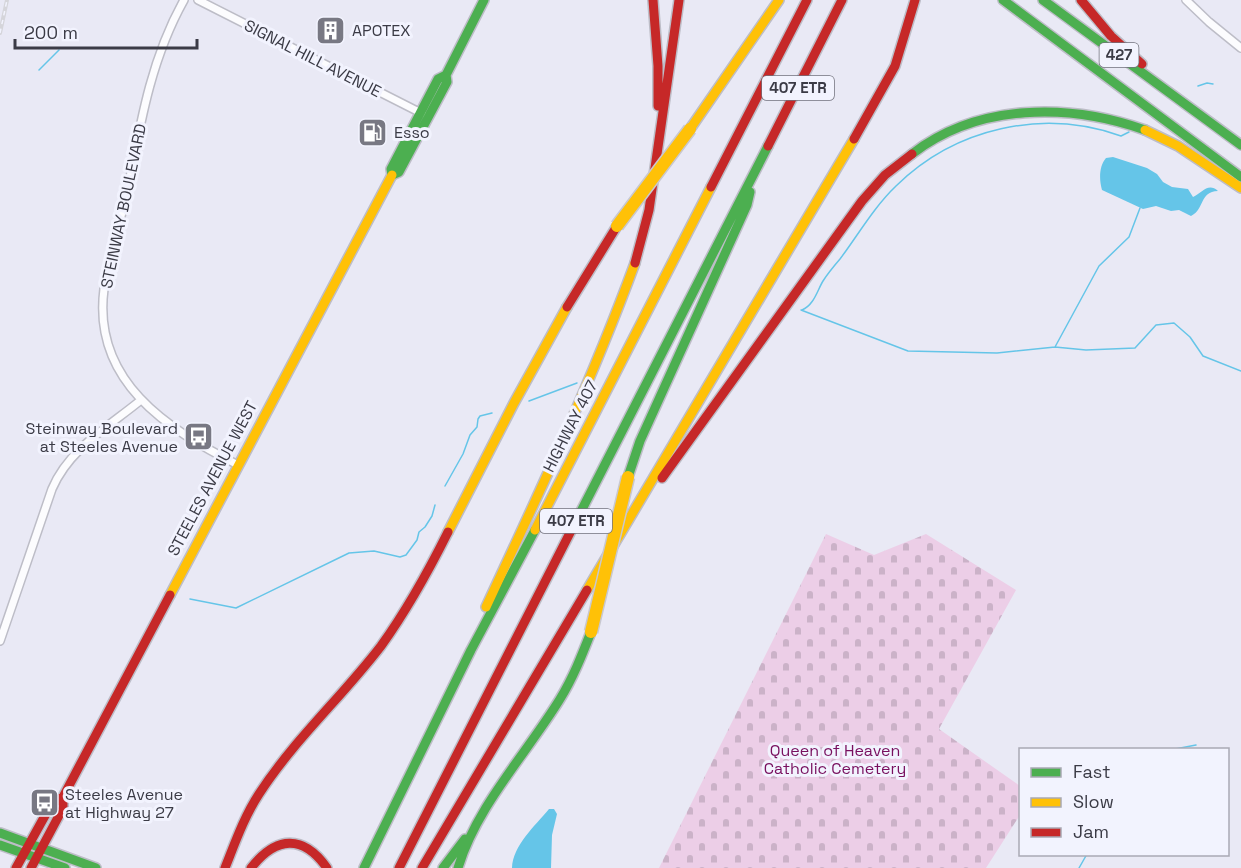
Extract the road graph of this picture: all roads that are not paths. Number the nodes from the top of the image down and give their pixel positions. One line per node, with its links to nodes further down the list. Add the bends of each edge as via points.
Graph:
1 (184, 0): 22 (street, STEINWAY BOULEVARD, via 149,82 102,307 110,349)
2 (198, 0): 16 (street, SIGNAL HILL AVENUE)
3 (484, 0): 16 (main road, STEELES AVENUE WEST, via 446,75 438,79)
4 (653, 0): 17 (main road)
5 (679, 0): 17 (main road)
6 (779, 0): 34 (main road, bridge, via 617,226 547,342 396,624 258,794)
7 (807, 0): 26 (main road, HIGHWAY 407 / 407 ETR)
8 (842, 0): 19 (main road, 407 ETR)
9 (1003, 0): 20 (main road, 427)
10 (1043, 0): 15 (main road, 427)
11 (1081, 0): 15 (main road, via 1111,36)
12 (1186, 0): 14 (street)
13 (915, 1): 24 (main road, via 895,66 878,97)
14 (1241, 48)
15 (1194, 111): 18 (main road, 427)
16 (424, 114): 23 (main road, STEELES AVENUE WEST, via 391,169 392,175)
17 (660, 137): 26 (main road, via 637,258 541,490 478,622)
18 (1241, 145)
19 (753, 175): 27 (main road, bridge, via 747,205 640,441 591,632 575,674); 38 (main road, 407 ETR)
20 (1241, 177)
21 (1241, 188): 24 (main road, via 1154,133 1081,112 1028,110 992,116 925,145 893,168 862,201 657,486)
22 (141, 400): 23 (street, STEINWAY BOULEVARD, via 174,428); 25 (street, via 90,439 63,468 52,489)
23 (238, 465): 30 (main road, STEELES AVENUE WEST, via 63,796 63,808)
24 (634, 511): 39 (main road)
25 (0, 641)
26 (471, 650): 37 (main road, HIGHWAY 407 / 407 ETR)
27 (483, 814): 40 (main road); 41 (main road)
28 (0, 833): 30 (main road)
29 (0, 845): 30 (main road)
30 (32, 854): 31 (main road, STEELES AVENUE WEST); 32 (main road); 33 (main road)
31 (16, 868)
32 (65, 868)
33 (96, 868)
34 (225, 868)
35 (251, 868): 36 (main road, via 258,856 273,846 292,842 318,854)
36 (327, 868)
37 (364, 868)
38 (399, 868)
39 (422, 868)
40 (443, 868)
41 (458, 868)

